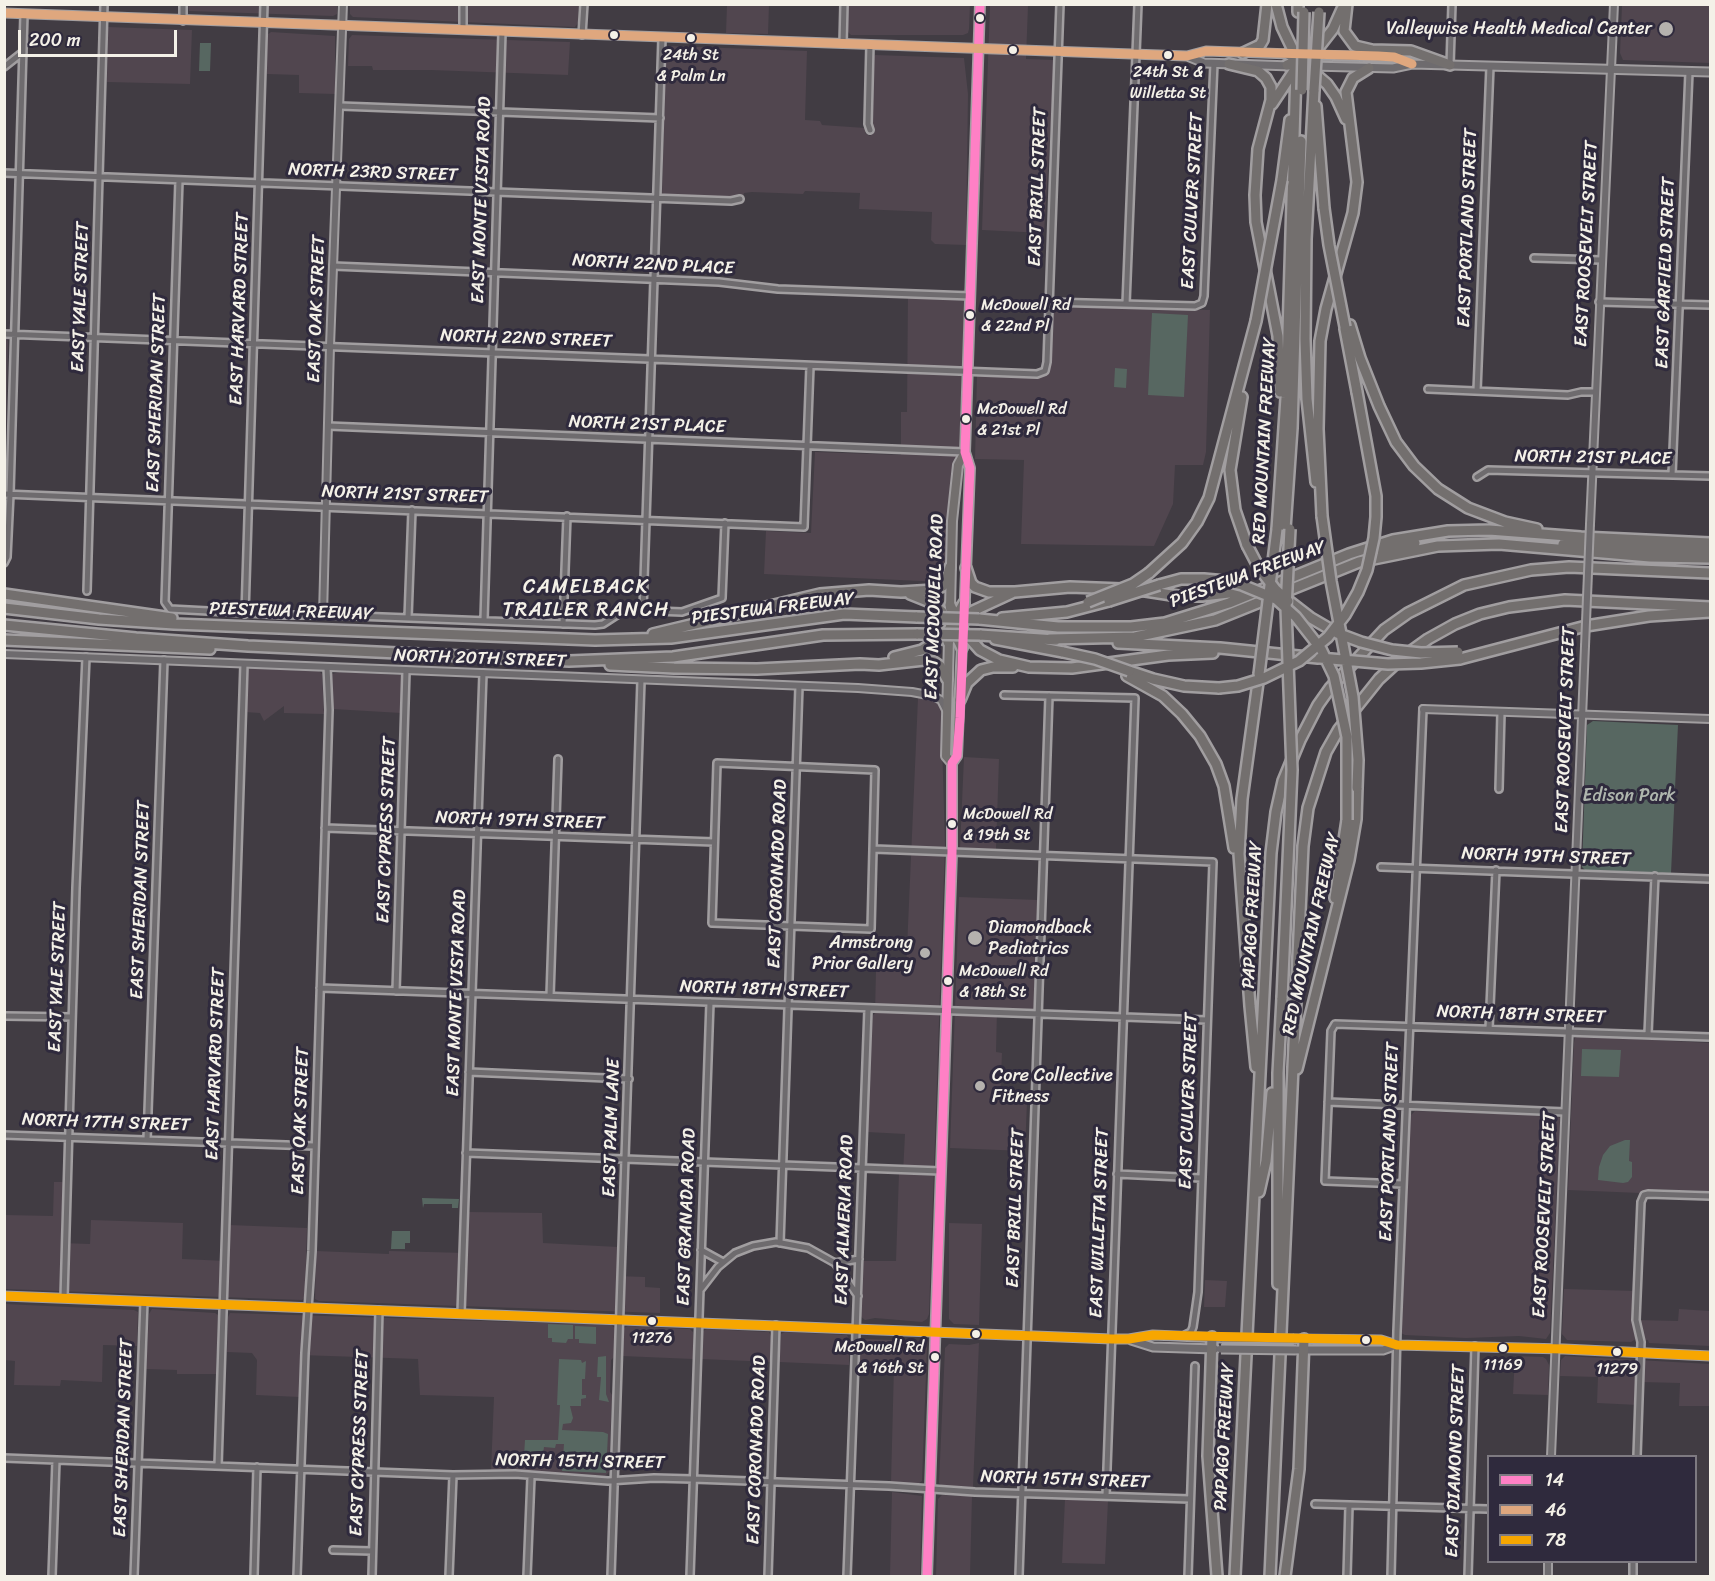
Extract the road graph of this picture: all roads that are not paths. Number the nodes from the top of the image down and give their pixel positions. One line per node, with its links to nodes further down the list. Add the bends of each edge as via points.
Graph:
1 (105, 4): 20 (street, EAST YALE STREET)
2 (183, 4): 21 (street)
3 (264, 4): 22 (street, EAST HARVARD STREET)
4 (343, 4): 23 (street, EAST OAK STREET)
5 (463, 4): 24 (street)
6 (584, 4): 26 (street)
7 (844, 4): 28 (street)
8 (980, 4): 30 (main road, EAST MCDOWELL ROAD)
9 (1060, 4): 31 (street, EAST BRILL STREET)
10 (1138, 4): 34 (street)
11 (1267, 4): 33 (highway, via 1263,40)
12 (1276, 4): 36 (highway, via 1282,27)
13 (1345, 4): 36 (highway, via 1334,29); 40 (highway, via 1344,31 1355,46 1411,51)
14 (1452, 4): 40 (street)
15 (1614, 4): 44 (street, EAST ROOSEVELT STREET)
16 (1301, 8): 36 (highway); 48 (highway, bridge)
17 (1319, 8): 47 (highway, RED MOUNTAIN FREEWAY, bridge)
18 (4, 13): 19 (main road)
19 (24, 14): 20 (main road); 32 (street)
20 (104, 17): 21 (main road); 57 (street, EAST YALE STREET)
21 (183, 21): 22 (main road)
22 (263, 23): 23 (main road); 59 (street, EAST HARVARD STREET)
23 (342, 26): 24 (main road); 49 (street, EAST OAK STREET)
24 (463, 30): 25 (main road)
25 (502, 32): 26 (main road); 51 (street, EAST MONTE VISTA ROAD)
26 (582, 35): 27 (main road)
27 (662, 38): 28 (main road); 52 (street)
28 (843, 44): 29 (main road)
29 (870, 44): 30 (main road); 53 (street)
30 (978, 48): 31 (main road); 70 (main road, EAST MCDOWELL ROAD)
31 (1059, 51): 34 (main road); 71 (street, EAST BRILL STREET)
32 (23, 52): 42 (street); 56 (street)
33 (1243, 53): 35 (main road, via 1206,51); 36 (main road)
34 (1136, 54): 35 (main road); 73 (street)
35 (1187, 56): 37 (main road)
36 (1301, 61): 38 (main road); 39 (main road, via 1394,57); 43 (main road); 48 (highway); 50 (highway); 54 (highway, via 1336,97)
37 (1214, 63): 38 (main road); 73 (street, EAST CULVER STREET, via 1202,303)
38 (1229, 64): 50 (highway, via 1254,69 1266,78 1271,92)
39 (1412, 64): 40 (main road); 43 (main road)
40 (1450, 64): 41 (main road)
41 (1490, 66): 44 (main road); 90 (street, EAST PORTLAND STREET)
42 (4, 67)
43 (1370, 68): 54 (highway, via 1353,78 1347,92)
44 (1611, 69): 45 (main road); 66 (street, EAST ROOSEVELT STREET)
45 (1689, 72): 46 (main road); 74 (street, EAST GARFIELD STREET)
46 (1710, 72)
47 (1314, 90): 64 (highway, RED MOUNTAIN FREEWAY); 77 (highway, bridge, via 1324,208)
48 (1297, 91): 76 (highway, bridge); 94 (highway, RED MOUNTAIN FREEWAY); 113 (highway, via 1292,428)
49 (340, 106): 51 (street); 60 (street, EAST OAK STREET)
50 (1269, 108): 94 (highway, via 1257,157 1255,209 1278,336)
51 (500, 111): 52 (street); 61 (street, EAST MONTE VISTA ROAD)
52 (660, 118): 62 (street)
53 (870, 130)
54 (1353, 141): 110 (highway, via 1356,197 1326,309 1319,359)
55 (4, 173): 56 (street, NORTH 23RD STREET)
56 (20, 173): 57 (street, NORTH 23RD STREET); 79 (street)
57 (100, 177): 58 (street, NORTH 23RD STREET); 80 (street, EAST YALE STREET)
58 (179, 180): 59 (street, NORTH 23RD STREET); 81 (street, EAST SHERIDAN STREET)
59 (258, 183): 60 (street, NORTH 23RD STREET); 82 (street, EAST HARVARD STREET)
60 (335, 186): 61 (street, NORTH 23RD STREET); 67 (street, EAST OAK STREET)
61 (497, 193): 62 (street, NORTH 23RD STREET); 68 (street, EAST MONTE VISTA ROAD)
62 (657, 199): 63 (street, NORTH 23RD STREET); 69 (street)
63 (740, 199)
64 (1306, 239): 110 (highway, RED MOUNTAIN FREEWAY, via 1307,399); 113 (highway)
65 (1534, 258): 66 (street)
66 (1601, 260): 72 (street, EAST ROOSEVELT STREET)
67 (333, 266): 68 (street, NORTH 22ND PLACE); 83 (street, EAST OAK STREET)
68 (495, 273): 69 (street, NORTH 22ND PLACE); 84 (street, EAST MONTE VISTA ROAD)
69 (654, 280): 70 (street, NORTH 22ND PLACE); 85 (street)
70 (971, 296): 88 (main road, EAST MCDOWELL ROAD)
71 (1049, 302): 73 (street); 87 (street, EAST BRILL STREET)
72 (1599, 302): 74 (street); 91 (street, EAST ROOSEVELT STREET)
73 (1126, 304)
74 (1680, 304): 75 (street); 99 (street, EAST GARFIELD STREET)
75 (1710, 305)
76 (1256, 321): 136 (highway, bridge, via 1209,498 1182,543 1133,584 1088,602); 154 (highway, bridge, via 1230,470 1235,510 1259,568 1289,601 1335,632 1392,650)
77 (1347, 326): 114 (highway, via 1396,442 1430,482 1457,502 1490,518); 152 (highway, bridge, via 1376,496 1374,538 1358,592 1328,637 1299,661 1271,675 1219,688 1170,684 1095,659)
78 (4, 334): 79 (street, NORTH 22ND STREET)
79 (14, 334): 80 (street, NORTH 22ND STREET); 102 (street)
80 (95, 337): 81 (street, NORTH 22ND STREET); 103 (street, EAST YALE STREET)
81 (174, 340): 82 (street, NORTH 22ND STREET); 104 (street, EAST SHERIDAN STREET)
82 (254, 343): 83 (street, NORTH 22ND STREET); 105 (street, EAST HARVARD STREET)
83 (330, 346): 84 (street, NORTH 22ND STREET); 92 (street, EAST OAK STREET)
84 (492, 353): 85 (street, NORTH 22ND STREET); 93 (street, EAST MONTE VISTA ROAD)
85 (652, 359): 86 (street, NORTH 22ND STREET); 95 (street)
86 (810, 366): 88 (street, NORTH 22ND STREET); 96 (street)
87 (1045, 371): 88 (street, NORTH 22ND STREET)
88 (969, 373): 97 (main road, EAST MCDOWELL ROAD)
89 (1428, 389): 90 (street)
90 (1477, 391): 91 (street, via 1568,395)
91 (1596, 392): 98 (street, EAST ROOSEVELT STREET)
92 (328, 426): 93 (street, NORTH 21ST PLACE); 106 (street, EAST OAK STREET)
93 (490, 433): 95 (street, NORTH 21ST PLACE); 108 (street, EAST MONTE VISTA ROAD)
94 (1284, 435): 113 (highway, RED MOUNTAIN FREEWAY)
95 (649, 439): 96 (street, NORTH 21ST PLACE); 111 (street)
96 (807, 447): 97 (street, NORTH 21ST PLACE); 112 (street, NORTH 21ST STREET, via 804,527)
97 (965, 452): 119 (main road, EAST MCDOWELL ROAD, via 958,465); 120 (main road, EAST MCDOWELL ROAD, via 970,468)
98 (1592, 472): 99 (street, NORTH 21ST PLACE); 101 (street, NORTH 21ST PLACE, via 1488,470); 173 (street, EAST ROOSEVELT STREET, bridge)
99 (1672, 475): 100 (street, NORTH 21ST PLACE)
100 (1710, 476)
101 (1477, 477)
102 (7, 494): 103 (street, NORTH 21ST STREET); 118 (street)
103 (90, 497): 104 (street, NORTH 21ST STREET); 124 (street, EAST YALE STREET)
104 (170, 501): 105 (street, NORTH 21ST STREET); 134 (street, EAST SHERIDAN STREET, via 167,606 175,610)
105 (249, 504): 106 (street, NORTH 21ST STREET); 134 (street, EAST HARVARD STREET)
106 (327, 507): 107 (street, NORTH 21ST STREET); 135 (street, EAST OAK STREET)
107 (412, 510): 108 (street, NORTH 21ST STREET); 137 (street)
108 (487, 513): 109 (street, NORTH 21ST STREET); 139 (street, EAST MONTE VISTA ROAD)
109 (567, 516): 111 (street, NORTH 21ST STREET); 140 (street)
110 (1322, 516): 197 (highway, RED MOUNTAIN FREEWAY, bridge, via 1353,697 1358,760 1349,861)
111 (646, 519): 112 (street, NORTH 21ST STREET); 132 (street)
112 (725, 523): 132 (street, via 722,598 682,612)
113 (1284, 529): 195 (highway, RED MOUNTAIN FREEWAY, bridge, via 1242,799); 202 (highway, bridge, via 1281,608 1287,750)
114 (1581, 537): 115 (highway, PIESTEWA FREEWAY); 122 (highway, PIESTEWA FREEWAY, via 1489,530 1431,533 1393,540)
115 (1710, 543)
116 (1710, 550): 122 (highway, via 1427,541 1386,548)
117 (1710, 558): 145 (highway, via 1499,544 1438,546 1359,562 1215,620 1135,637)
118 (4, 563)
119 (950, 567): 125 (highway, via 939,588); 129 (main road, EAST MCDOWELL ROAD)
120 (966, 568): 126 (highway, via 971,583 981,590); 128 (main road, EAST MCDOWELL ROAD)
121 (1710, 573): 221 (highway, PAPAGO FREEWAY, via 1569,567 1484,579 1407,613 1384,630 1342,673 1318,705 1300,740 1283,781 1276,812)
122 (1300, 575): 123 (highway, PIESTEWA FREEWAY)
123 (1270, 587): 126 (highway, via 1202,596 1101,587); 138 (highway, PIESTEWA FREEWAY, via 1165,623 1131,627 1058,627)
124 (87, 591)
125 (901, 592): 142 (highway, via 930,603); 147 (highway, via 820,594)
126 (1014, 592): 142 (highway, via 973,611)
127 (4, 594): 143 (highway)
128 (964, 603): 142 (highway)
129 (950, 605): 142 (highway)
130 (1710, 607): 220 (highway, via 1565,600 1509,607 1480,614 1428,639 1373,686 1326,752 1308,808)
131 (4, 608): 143 (highway, PIESTEWA FREEWAY, via 99,619)
132 (643, 610): 140 (street, via 620,613 603,624)
133 (1710, 612): 154 (highway, via 1586,626)
134 (245, 614): 135 (street)
135 (323, 615): 137 (street)
136 (1028, 616): 138 (highway); 197 (highway, bridge, via 1067,612 1181,579 1204,579 1242,585 1276,599 1296,617 1321,649 1334,676 1347,737 1347,820)
137 (408, 618): 139 (street)
138 (980, 619): 147 (highway, PIESTEWA FREEWAY, bridge, via 844,614 670,638)
139 (484, 620): 140 (street)
140 (563, 624)
141 (4, 625): 149 (highway, PIESTEWA FREEWAY)
142 (956, 625): 148 (highway); 150 (highway); 159 (highway, via 922,650); 161 (highway, via 987,655)
143 (249, 627): 147 (highway, PIESTEWA FREEWAY)
144 (980, 635): 145 (highway, PIESTEWA FREEWAY); 152 (highway); 157 (highway, PIESTEWA FREEWAY, bridge, via 824,635 673,657)
145 (1050, 639): 151 (highway, PIESTEWA FREEWAY)
146 (4, 640): 149 (highway, via 210,649)
147 (624, 640)
148 (948, 642): 164 (main road, EAST MCDOWELL ROAD)
149 (248, 646): 157 (highway, PIESTEWA FREEWAY)
150 (962, 648): 169 (main road, EAST MCDOWELL ROAD)
151 (1252, 650): 154 (highway, PIESTEWA FREEWAY, bridge, via 1388,664); 161 (highway, via 1168,655 1072,668)
152 (1063, 653): 195 (highway, bridge, via 1127,676 1155,691 1182,714 1207,748 1224,786)
153 (4, 654): 155 (street, NORTH 20TH STREET)
154 (1459, 656)
155 (86, 657): 156 (street, NORTH 20TH STREET); 210 (street, EAST YALE STREET)
156 (164, 660): 158 (street, NORTH 20TH STREET); 227 (street, EAST SHERIDAN STREET)
157 (569, 661): 159 (highway, via 628,667 758,669)
158 (244, 664): 160 (street, NORTH 20TH STREET); 228 (street, EAST HARVARD STREET)
159 (861, 664): 164 (highway, via 930,660 940,666)
160 (327, 667): 162 (street, NORTH 20TH STREET); 179 (street, EAST OAK STREET)
161 (1029, 667): 169 (highway, via 981,670 967,683)
162 (406, 671): 163 (street, NORTH 20TH STREET); 180 (street, EAST CYPRESS STREET)
163 (483, 673): 165 (street, NORTH 20TH STREET); 181 (street, EAST MONTE VISTA ROAD)
164 (947, 679): 171 (main road, EAST MCDOWELL ROAD)
165 (641, 680): 166 (street, NORTH 20TH STREET); 183 (street, EAST PALM LANE)
166 (799, 686): 171 (street, NORTH 20TH STREET, via 918,693 939,698); 177 (street, EAST CORONADO ROAD)
167 (1004, 695): 168 (street)
168 (1049, 696): 187 (street, EAST BRILL STREET); 188 (street, EAST WILLETTA STREET, via 1135,698)
169 (960, 700): 176 (main road, EAST MCDOWELL ROAD, via 957,756)
170 (1423, 709): 172 (street); 190 (street, EAST PORTLAND STREET)
171 (946, 710): 176 (main road, EAST MCDOWELL ROAD, via 946,756)
172 (1502, 712): 173 (street); 178 (street)
173 (1583, 714): 174 (street); 192 (street, EAST ROOSEVELT STREET)
174 (1710, 719)
175 (558, 759): 182 (street)
176 (952, 764): 186 (main road, EAST MCDOWELL ROAD)
177 (796, 766): 184 (street, via 717,763); 185 (street, via 875,770); 196 (street, EAST CORONADO ROAD)
178 (1499, 789)
179 (325, 828): 180 (street, NORTH 19TH STREET); 198 (street, EAST OAK STREET)
180 (402, 831): 181 (street, NORTH 19TH STREET); 199 (street, EAST CYPRESS STREET)
181 (477, 834): 182 (street, NORTH 19TH STREET); 200 (street, EAST MONTE VISTA ROAD)
182 (556, 837): 183 (street, NORTH 19TH STREET); 201 (street)
183 (637, 840): 184 (street, NORTH 19TH STREET); 203 (street, EAST PALM LANE)
184 (714, 842): 196 (street, via 712,923)
185 (873, 849): 186 (street); 196 (street, via 871,929)
186 (951, 852): 187 (street); 207 (main road, EAST MCDOWELL ROAD)
187 (1043, 855): 188 (street); 208 (street, EAST BRILL STREET)
188 (1129, 858): 211 (street, EAST WILLETTA STREET); 212 (street, EAST CULVER STREET, via 1213,862)
189 (1381, 867): 190 (street, NORTH 19TH STREET)
190 (1416, 868): 191 (street, NORTH 19TH STREET); 213 (street, EAST PORTLAND STREET)
191 (1496, 870): 192 (street, NORTH 19TH STREET); 214 (street)
192 (1576, 873): 193 (street, NORTH 19TH STREET); 215 (street, EAST ROOSEVELT STREET)
193 (1655, 876): 194 (street, NORTH 19TH STREET); 216 (street)
194 (1710, 879)
195 (1240, 889): 221 (highway, RED MOUNTAIN FREEWAY)
196 (792, 925): 205 (street, EAST CORONADO ROAD)
197 (1327, 951): 220 (highway, RED MOUNTAIN FREEWAY)
198 (320, 988): 199 (street, NORTH 18TH STREET); 229 (street, EAST OAK STREET)
199 (396, 991): 200 (street, NORTH 18TH STREET)
200 (472, 993): 201 (street, NORTH 18TH STREET); 218 (street, EAST MONTE VISTA ROAD)
201 (550, 996): 203 (street, NORTH 18TH STREET)
202 (1280, 998): 240 (highway, via 1266,1161); 254 (highway)
203 (631, 999): 204 (street, NORTH 18TH STREET); 219 (street, EAST PALM LANE)
204 (710, 1002): 205 (street, NORTH 18TH STREET); 232 (street, EAST GRANADA ROAD)
205 (789, 1005): 206 (street, NORTH 18TH STREET); 233 (street, EAST CORONADO ROAD)
206 (868, 1009): 207 (street, NORTH 18TH STREET); 234 (street, EAST ALMERIA ROAD)
207 (946, 1011): 208 (street, NORTH 18TH STREET); 235 (main road, EAST MCDOWELL ROAD)
208 (1038, 1014): 211 (street, NORTH 18TH STREET); 261 (street, EAST BRILL STREET)
209 (4, 1016): 210 (street)
210 (72, 1017): 226 (street, EAST YALE STREET)
211 (1123, 1017): 212 (street, NORTH 18TH STREET); 236 (street, EAST WILLETTA STREET)
212 (1207, 1020): 237 (street, EAST CULVER STREET)
213 (1410, 1027): 214 (street, NORTH 18TH STREET); 222 (street, NORTH 18TH STREET, via 1332,1027); 223 (street, EAST PORTLAND STREET)
214 (1489, 1029): 215 (street, NORTH 18TH STREET)
215 (1569, 1031): 216 (street, NORTH 18TH STREET); 224 (street, EAST ROOSEVELT STREET)
216 (1648, 1034): 217 (street, NORTH 18TH STREET)
217 (1710, 1037)
218 (469, 1072): 219 (street); 230 (street, EAST MONTE VISTA ROAD)
219 (629, 1079): 231 (street, EAST PALM LANE)
220 (1292, 1082): 254 (highway)
221 (1259, 1093): 240 (highway, PAPAGO FREEWAY)
222 (1328, 1102): 223 (street); 238 (street, via 1325,1181)
223 (1407, 1104): 224 (street); 238 (street, EAST PORTLAND STREET)
224 (1565, 1112): 269 (street, EAST ROOSEVELT STREET)
225 (4, 1135): 226 (street, NORTH 17TH STREET)
226 (69, 1136): 227 (street, NORTH 17TH STREET); 249 (street, EAST YALE STREET)
227 (147, 1140): 228 (street, NORTH 17TH STREET)
228 (228, 1143): 229 (street, NORTH 17TH STREET); 251 (street, EAST HARVARD STREET)
229 (314, 1146): 252 (street, EAST OAK STREET)
230 (466, 1153): 231 (street); 255 (street, EAST MONTE VISTA ROAD)
231 (625, 1159): 232 (street); 256 (street, EAST PALM LANE)
232 (705, 1162): 233 (street); 242 (street, EAST GRANADA ROAD)
233 (783, 1165): 234 (street); 241 (street, EAST CORONADO ROAD)
234 (862, 1168): 235 (street); 243 (street, EAST ALMERIA ROAD)
235 (941, 1171): 260 (main road, EAST MCDOWELL ROAD)
236 (1117, 1174): 237 (street); 264 (street, EAST WILLETTA STREET)
237 (1201, 1178): 262 (street, EAST CULVER STREET, via 1194,1323 1191,1332)
238 (1403, 1184): 267 (street, EAST PORTLAND STREET)
239 (1710, 1196): 272 (street, via 1644,1195 1636,1320)
240 (1253, 1213): 316 (highway, PAPAGO FREEWAY)
241 (780, 1243): 244 (street, via 745,1248); 245 (street, via 808,1248)
242 (701, 1251): 244 (street); 246 (street, EAST GRANADA ROAD)
243 (859, 1259): 245 (street); 248 (street, EAST ALMERIA ROAD)
244 (723, 1262): 246 (street)
245 (836, 1263): 248 (street)
246 (700, 1290): 257 (street, EAST GRANADA ROAD)
247 (4, 1296): 249 (main road)
248 (858, 1296): 259 (street, EAST ALMERIA ROAD)
249 (64, 1298): 250 (main road)
250 (144, 1301): 251 (main road); 279 (street, EAST SHERIDAN STREET)
251 (224, 1303): 252 (main road); 280 (street, EAST HARVARD STREET)
252 (309, 1307): 253 (main road); 282 (street, EAST OAK STREET)
253 (379, 1310): 255 (main road); 283 (street, EAST CYPRESS STREET)
254 (1280, 1311): 317 (highway)
255 (461, 1313): 256 (main road)
256 (620, 1319): 257 (main road); 287 (street, EAST PALM LANE)
257 (698, 1322): 258 (main road); 286 (street, EAST GRANADA ROAD)
258 (776, 1325): 259 (main road); 288 (street, EAST CORONADO ROAD)
259 (855, 1328): 260 (main road); 289 (street, EAST ALMERIA ROAD)
260 (935, 1332): 261 (main road); 290 (main road, EAST MCDOWELL ROAD)
261 (1026, 1336): 264 (main road); 291 (street, EAST BRILL STREET)
262 (1184, 1336): 263 (main road); 266 (main road, via 1153,1335)
263 (1217, 1337): 265 (main road, bridge); 270 (highway)
264 (1112, 1339): 266 (main road); 292 (street, EAST WILLETTA STREET)
265 (1299, 1339): 267 (main road, via 1381,1340); 271 (highway)
266 (1129, 1340): 270 (main road, via 1153,1347)
267 (1397, 1345): 268 (main road); 271 (main road, via 1383,1350); 296 (street, EAST PORTLAND STREET)
268 (1475, 1346): 269 (main road); 297 (street, EAST DIAMOND STREET)
269 (1554, 1348): 272 (main road); 275 (street, EAST ROOSEVELT STREET)
270 (1216, 1349): 271 (main road, bridge); 315 (highway, via 1208,1456)
271 (1300, 1350): 318 (highway, via 1299,1469)
272 (1640, 1352): 273 (main road); 276 (street)
273 (1710, 1356)
274 (1195, 1366): 293 (street)
275 (1551, 1455)
276 (1637, 1455)
277 (4, 1458): 278 (street, NORTH 15TH STREET)
278 (56, 1460): 279 (street, NORTH 15TH STREET); 301 (street)
279 (138, 1463): 280 (street, NORTH 15TH STREET); 302 (street, EAST SHERIDAN STREET)
280 (218, 1466): 281 (street, NORTH 15TH STREET)
281 (257, 1467): 282 (street, NORTH 15TH STREET); 303 (street)
282 (301, 1468): 283 (street, NORTH 15TH STREET); 304 (street, EAST OAK STREET)
283 (374, 1472): 284 (street, NORTH 15TH STREET); 300 (street, EAST CYPRESS STREET)
284 (453, 1474): 285 (street, NORTH 15TH STREET); 306 (street)
285 (531, 1477): 287 (street, NORTH 15TH STREET); 307 (street)
286 (693, 1479): 287 (street, NORTH 15TH STREET); 288 (street, NORTH 15TH STREET); 309 (street, EAST GRANADA ROAD)
287 (615, 1480): 308 (street, EAST PALM LANE)
288 (771, 1482): 289 (street, NORTH 15TH STREET); 310 (street, EAST CORONADO ROAD)
289 (849, 1485): 290 (street, NORTH 15TH STREET); 311 (street, EAST ALMERIA ROAD)
290 (930, 1490): 291 (street, NORTH 15TH STREET); 312 (main road, EAST MCDOWELL ROAD)
291 (1021, 1494): 292 (street, NORTH 15TH STREET); 313 (street, EAST BRILL STREET)
292 (1106, 1496): 293 (street, NORTH 15TH STREET)
293 (1190, 1499): 314 (street)
294 (1315, 1504): 295 (street)
295 (1349, 1505): 296 (street); 319 (street)
296 (1394, 1506): 297 (street); 320 (street, EAST PORTLAND STREET)
297 (1470, 1508): 298 (street); 321 (street, EAST DIAMOND STREET)
298 (1487, 1509)
299 (333, 1550): 300 (street)
300 (372, 1551): 305 (street, EAST CYPRESS STREET)
301 (52, 1576)
302 (134, 1576)
303 (254, 1576)
304 (297, 1576)
305 (372, 1576)
306 (449, 1576)
307 (527, 1576)
308 (611, 1576)
309 (690, 1576)
310 (768, 1576)
311 (847, 1576)
312 (927, 1576)
313 (1019, 1576)
314 (1188, 1576)
315 (1217, 1576)
316 (1235, 1576)
317 (1270, 1576)
318 (1285, 1576)
319 (1347, 1576)
320 (1391, 1576)
321 (1468, 1576)

